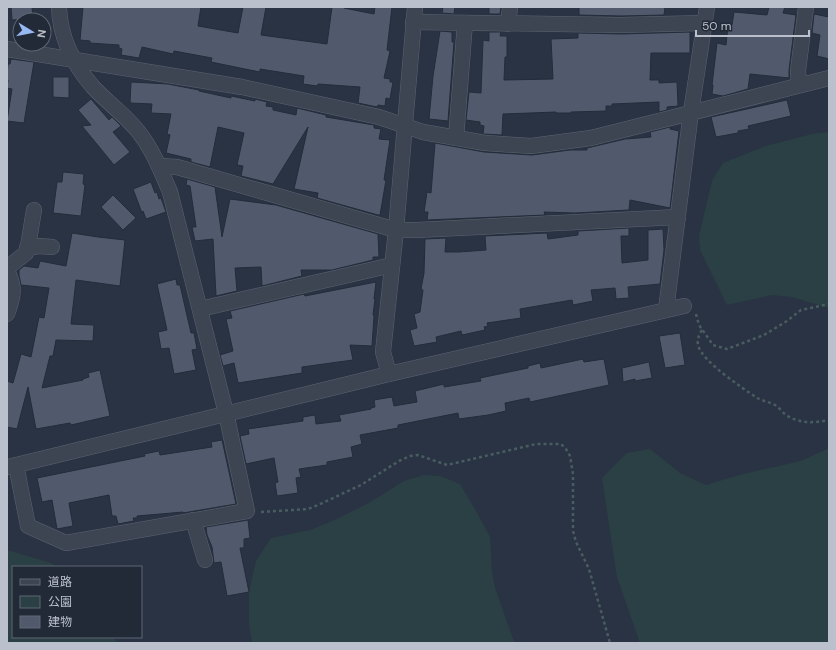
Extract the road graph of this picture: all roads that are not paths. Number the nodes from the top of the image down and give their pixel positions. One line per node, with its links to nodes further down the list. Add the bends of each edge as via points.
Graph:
1 (59, 7): 11 (street, via 62,33)
2 (415, 7): 6 (street)
3 (510, 7): 9 (street)
4 (707, 7): 8 (street)
5 (806, 7): 13 (street, via 798,71)
6 (413, 22): 7 (street); 15 (street)
7 (465, 23): 9 (street); 16 (street)
8 (704, 23): 9 (street); 14 (street)
9 (508, 24)
10 (7, 49): 11 (street)
11 (74, 61): 15 (street, via 242,87 379,117); 17 (street, via 93,86 138,131)
12 (829, 78): 13 (street)
13 (799, 85): 14 (street)
14 (691, 112): 16 (street, via 591,138 531,146); 19 (street)
15 (404, 125): 16 (street, via 423,132); 20 (street)
16 (456, 138)
17 (160, 166): 20 (street, via 177,167); 26 (street, via 170,192)
18 (34, 210): 22 (street)
19 (678, 217): 20 (street); 27 (street)
20 (396, 230): 23 (street)
21 (52, 247): 22 (street)
22 (27, 248): 24 (street, via 26,253)
23 (392, 265): 26 (street); 29 (street, via 384,352)
24 (7, 270): 28 (street, via 13,297)
25 (684, 306): 27 (street)
26 (200, 309): 30 (street)
27 (666, 310): 29 (street)
28 (7, 314)
29 (389, 374): 30 (street)
30 (226, 413): 31 (street); 32 (street, via 247,511)
31 (12, 466): 32 (street, via 28,526 66,543)
32 (193, 520): 33 (street)
33 (205, 560)

